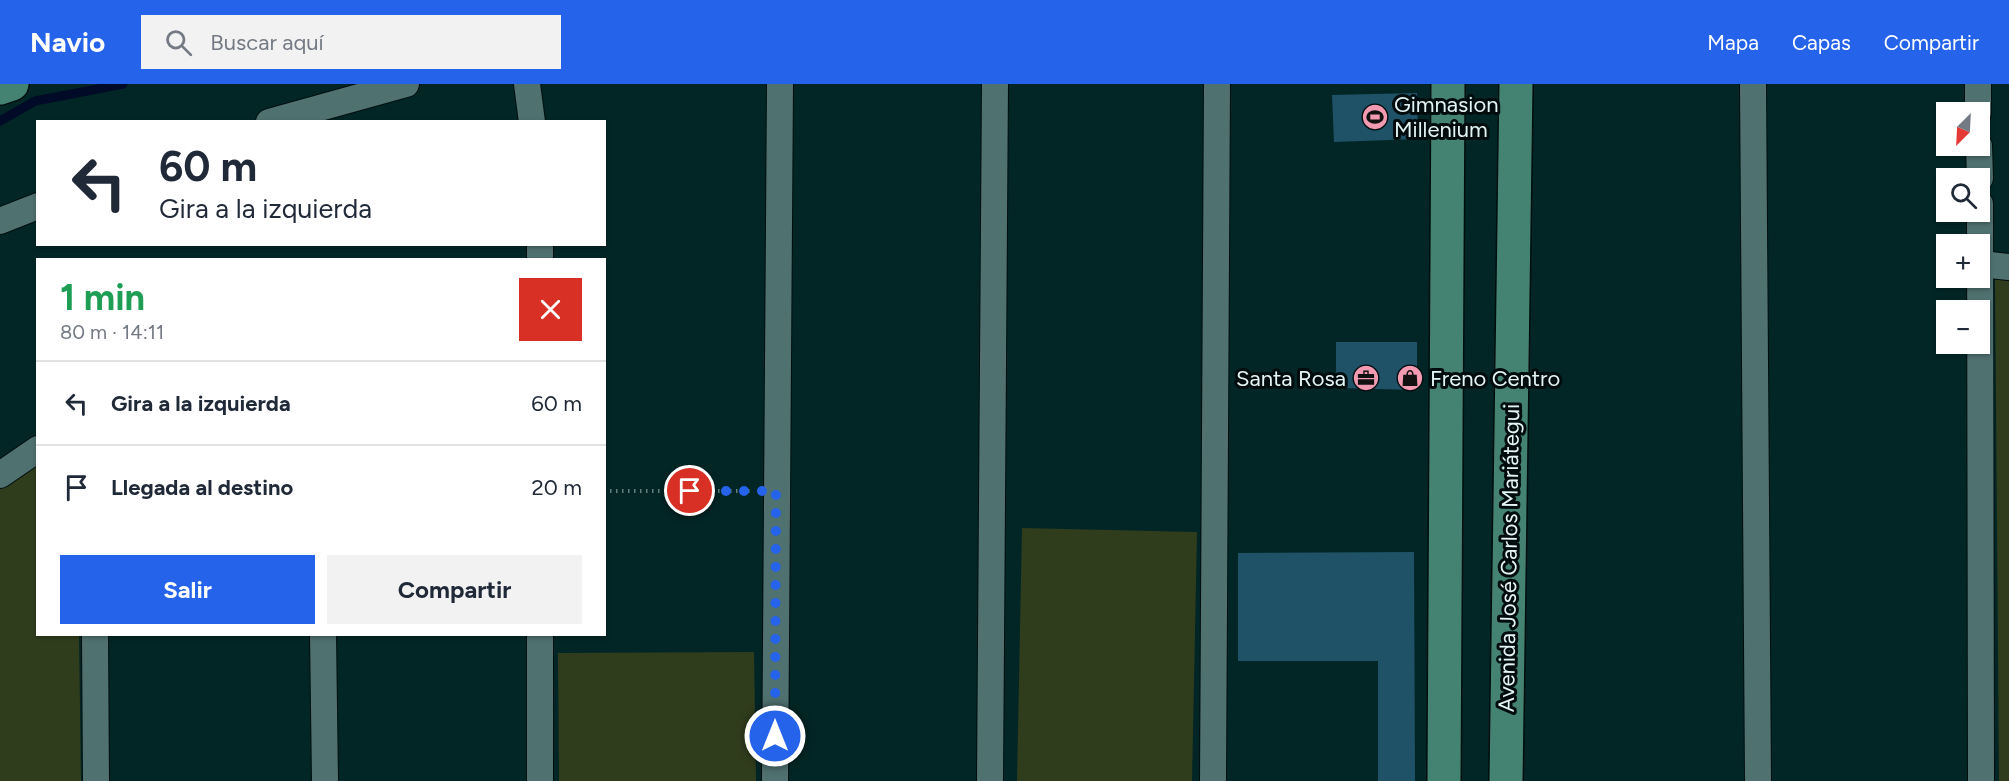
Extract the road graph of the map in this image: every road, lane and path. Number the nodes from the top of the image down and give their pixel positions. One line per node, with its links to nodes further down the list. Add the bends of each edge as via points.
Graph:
1 (12, 84): 11 (main road)
2 (406, 84): 13 (street)
3 (528, 84): 14 (street)
4 (780, 84): 23 (street)
5 (995, 84): 31 (street)
6 (1217, 84): 32 (street)
7 (1448, 84): 33 (main road)
8 (1516, 84): 34 (main road, Avenida José Carlos Mariátegui)
9 (1753, 84): 35 (street)
10 (1978, 84): 12 (street)
11 (0, 88)
12 (1978, 102)
13 (276, 120)
14 (532, 120)
15 (36, 207): 16 (street)
16 (0, 221)
17 (1990, 265): 18 (street)
18 (2009, 267)
19 (1981, 288): 36 (street)
20 (36, 450): 21 (street)
21 (0, 476)
22 (606, 491): 23 (path)
23 (776, 491): 30 (street)
24 (95, 636): 27 (street)
25 (322, 636): 28 (street)
26 (540, 636): 29 (street)
27 (96, 781)
28 (325, 781)
29 (540, 781)
30 (775, 781)
31 (990, 781)
32 (1213, 781)
33 (1444, 781)
34 (1506, 781)
35 (1758, 781)
36 (1981, 781)

